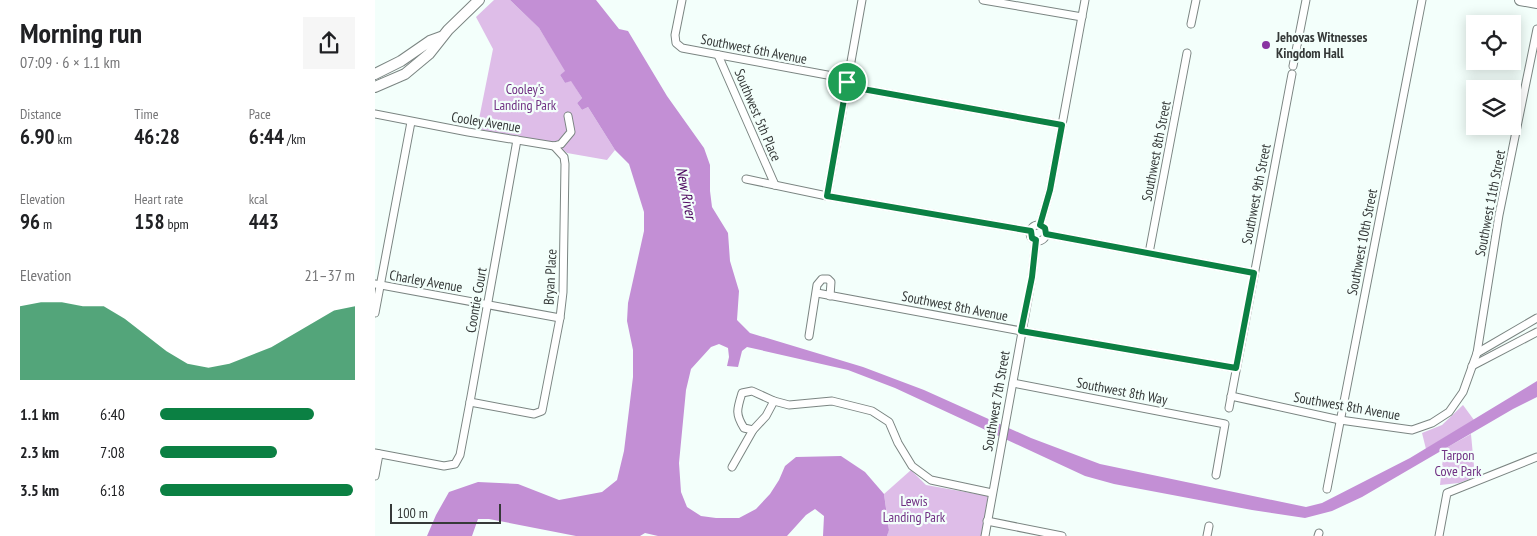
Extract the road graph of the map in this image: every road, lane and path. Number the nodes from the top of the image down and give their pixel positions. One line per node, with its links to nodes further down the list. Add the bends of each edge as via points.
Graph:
1 (479, 0): 14 (main road)
2 (682, 0): 16 (street, Southwest 6th Avenue, via 676,43 682,48)
3 (862, 0): 20 (street)
4 (983, 0): 11 (street)
5 (1085, 0): 11 (street)
6 (1196, 0): 12 (street)
7 (1306, 0): 17 (street)
8 (1422, 0): 55 (street, Southwest 10th Street)
9 (1520, 0): 10 (main road)
10 (1537, 4)
11 (1082, 17): 25 (street)
12 (1191, 24)
13 (1537, 30): 47 (street, Southwest 11th Street, via 1499,215)
14 (446, 32): 18 (main road); 21 (main road, via 429,54 405,74)
15 (1187, 53): 35 (street, Southwest 8th Street)
16 (718, 54): 20 (street, Southwest 6th Avenue, via 838,77); 29 (street, Southwest 5th Place)
17 (1293, 66)
18 (375, 74)
19 (1292, 74): 36 (street, Southwest 9th Street)
20 (847, 82): 25 (street, Southwest 6th Avenue, via 857,88); 30 (street)
21 (375, 87)
22 (375, 114): 24 (street, Cooley Avenue)
23 (568, 116): 27 (street, via 571,132 561,144)
24 (411, 122): 26 (street, Cooley Avenue); 37 (street)
25 (1062, 125): 31 (street)
26 (517, 140): 27 (street, Cooley Avenue); 40 (street, Coontie Court)
27 (554, 146): 42 (street, Bryan Place, via 565,164)
28 (746, 179): 29 (street)
29 (775, 185): 30 (street)
30 (827, 196): 32 (street)
31 (1040, 225): 32 (street); 33 (street)
32 (1031, 231): 34 (street, via 1032,238)
33 (1046, 234): 34 (street, via 1043,239); 35 (street)
34 (1036, 240): 44 (street, Southwest 7th Street)
35 (1149, 253): 36 (street)
36 (1254, 273): 49 (street, Southwest 9th Street)
37 (377, 285): 40 (street, Charley Avenue); 41 (street)
38 (817, 294): 39 (street, Southwest 8th Avenue); 39 (street, via 818,283 825,279 831,282); 46 (street)
39 (830, 296): 44 (street, Southwest 8th Avenue)
40 (489, 305): 42 (street, Charley Avenue); 53 (street, Coontie Court)
41 (375, 313)
42 (561, 318): 53 (street, Bryan Place, via 542,411 534,414)
43 (1537, 318): 47 (street)
44 (1021, 331): 49 (street, Southwest 8th Avenue); 50 (street, Southwest 7th Street)
45 (1537, 332): 48 (street)
46 (809, 336)
47 (1477, 353): 48 (street, Southwest 8th Avenue)
48 (1472, 366): 55 (street, Southwest 8th Avenue, via 1463,392 1449,412 1431,423 1412,430)
49 (1236, 368): 51 (street, Southwest 9th Street)
50 (1013, 383): 60 (street, Southwest 8th Way, via 1225,424); 63 (street, Southwest 7th Street)
51 (1231, 396): 54 (street, Southwest 9th Street); 55 (street, Southwest 8th Avenue)
52 (775, 400): 56 (street); 56 (street, via 752,391 742,393 737,418 744,428); 63 (street, via 789,405 832,401 872,411 889,422 912,466 931,480)
53 (470, 402): 57 (street, Coontie Court, via 460,455 455,464 444,466)
54 (1229, 408)
55 (1341, 420): 62 (street, Southwest 10th Street)
56 (753, 430): 59 (street)
57 (377, 454): 61 (street)
58 (1537, 457): 69 (street, via 1447,493)
59 (732, 467)
60 (1216, 475)
61 (375, 476)
62 (1327, 489)
63 (992, 493): 64 (street, Southwest 7th Street)
64 (987, 521): 66 (street, Southwest 7th Street); 67 (street)
65 (1209, 526): 68 (street)
66 (985, 536)
67 (1061, 536)
68 (1207, 536)
69 (1439, 536)

